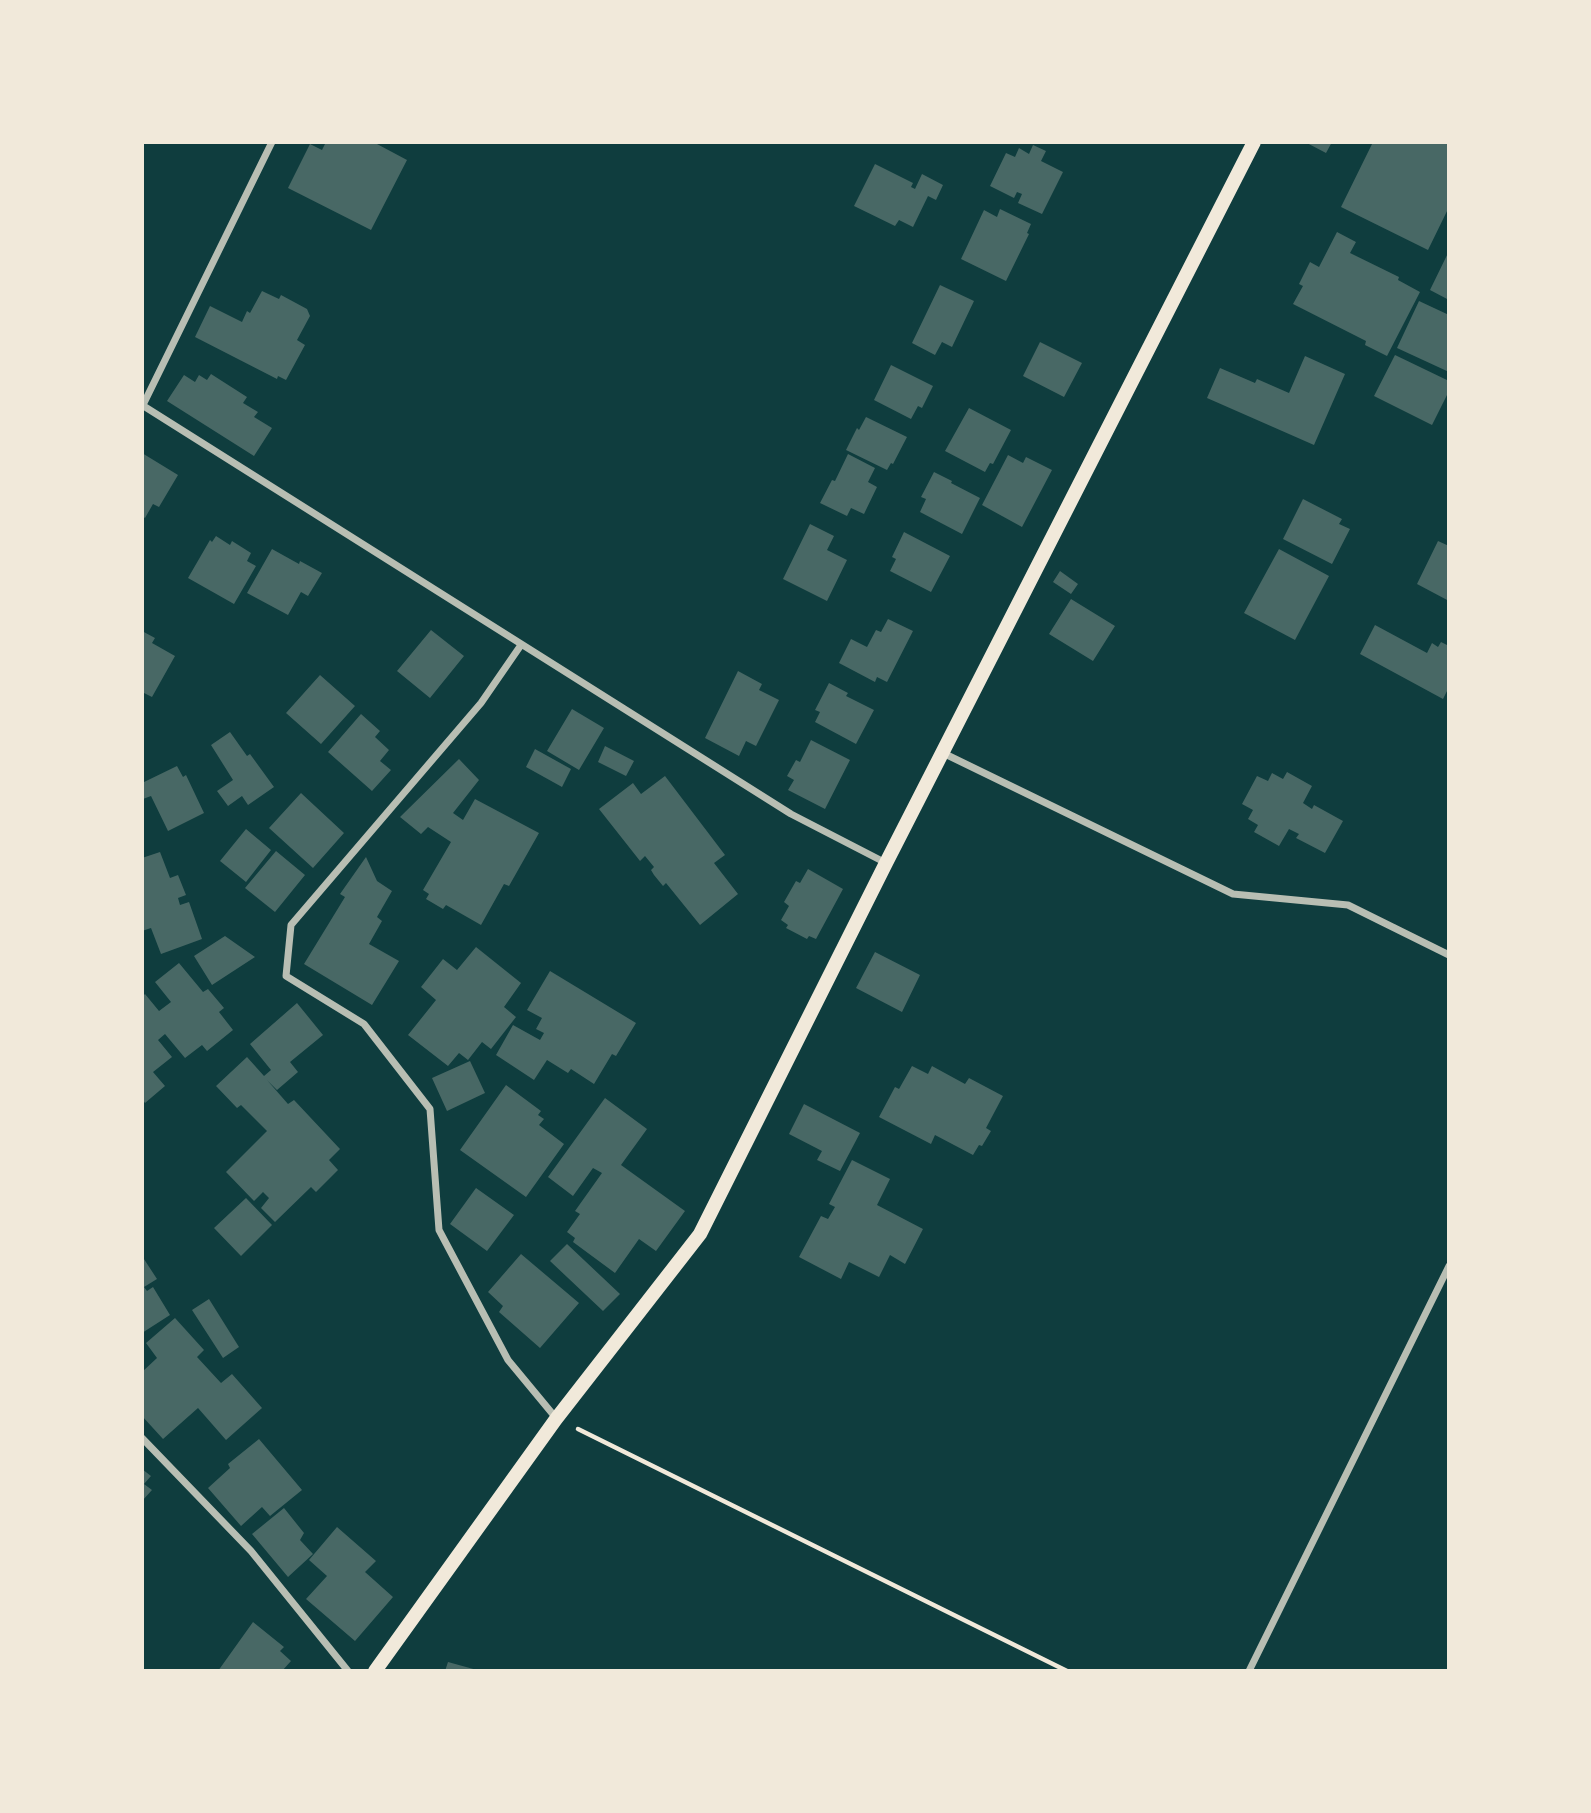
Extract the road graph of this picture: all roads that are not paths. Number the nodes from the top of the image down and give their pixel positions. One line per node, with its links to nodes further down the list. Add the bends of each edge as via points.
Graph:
1 (272, 142): 3 (street)
2 (1254, 142): 5 (main road)
3 (142, 406): 4 (street)
4 (521, 645): 6 (street, via 791,814); 9 (street, via 481,704 291,925 286,976 364,1024 430,1109 439,1230 508,1360)
5 (943, 753): 6 (main road); 7 (street, via 1233,894 1348,905)
6 (886, 863): 9 (main road, via 701,1234)
7 (1449, 955)
8 (1449, 1266): 13 (street)
9 (556, 1419): 12 (main road)
10 (142, 1438): 11 (street, via 251,1551)
11 (348, 1671)
12 (375, 1671)
13 (1249, 1671)

